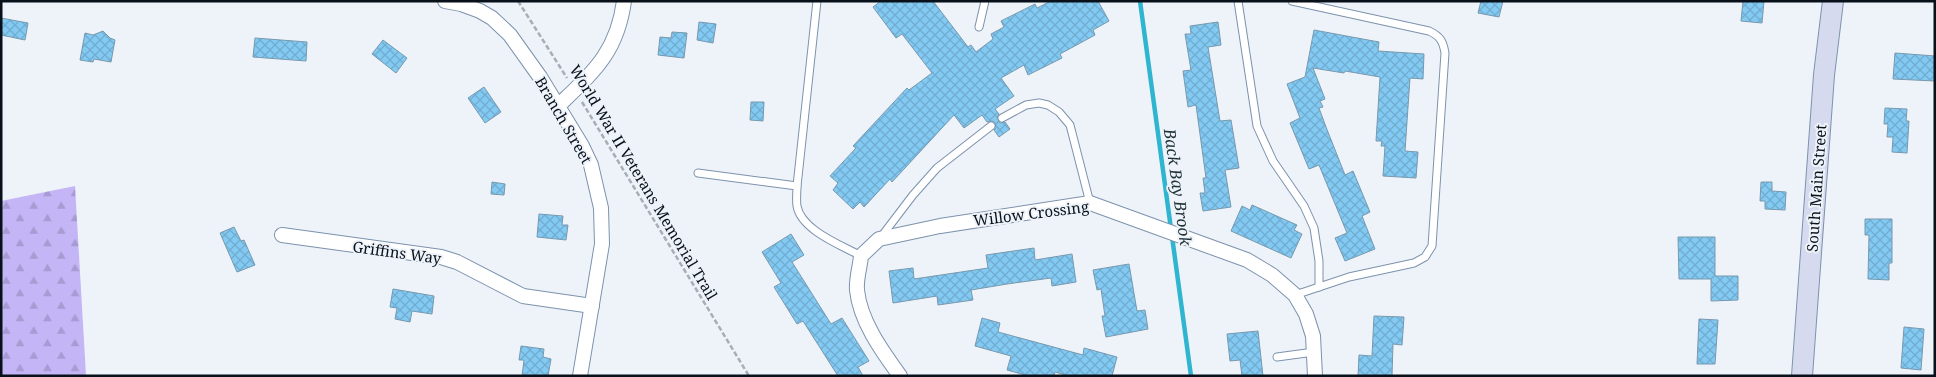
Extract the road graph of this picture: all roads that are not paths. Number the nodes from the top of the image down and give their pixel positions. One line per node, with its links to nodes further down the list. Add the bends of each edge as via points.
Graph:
1 (444, 1): 9 (street, Branch Street, via 480,11 505,29)
2 (624, 1): 9 (street, via 620,22 606,55 590,76)
3 (817, 1): 13 (lane)
4 (985, 1): 8 (lane)
5 (1238, 1): 18 (lane, via 1257,126 1273,161 1304,206 1314,228)
6 (1292, 1): 18 (lane, via 1429,31 1443,42 1445,54 1432,246 1425,257 1414,263)
7 (1832, 1): 26 (main road, South Main Street)
8 (979, 28)
9 (558, 106): 20 (street, Branch Street, via 591,165 601,208 602,244)
10 (1002, 118): 14 (lane, via 1026,105 1039,103 1059,112 1070,125)
11 (991, 126): 16 (lane, via 937,168)
12 (698, 173): 13 (lane)
13 (797, 186): 17 (lane, via 797,206 802,219 813,230)
14 (1090, 203): 16 (street, Willow Crossing, via 940,226); 19 (street, Willow Crossing, via 1247,260 1272,275)
15 (282, 235): 20 (street, Griffins Way, via 441,257 523,296)
16 (879, 239): 17 (street)
17 (861, 256): 24 (street, via 857,289 862,313)
18 (1319, 287): 19 (lane)
19 (1295, 295): 21 (street, Willow Crossing, via 1306,314)
20 (592, 306): 23 (street, Branch Street)
21 (1314, 352): 22 (lane); 25 (street, Willow Crossing)
22 (1276, 357)
23 (580, 376)
24 (900, 376)
25 (1315, 376)
26 (1802, 376)

